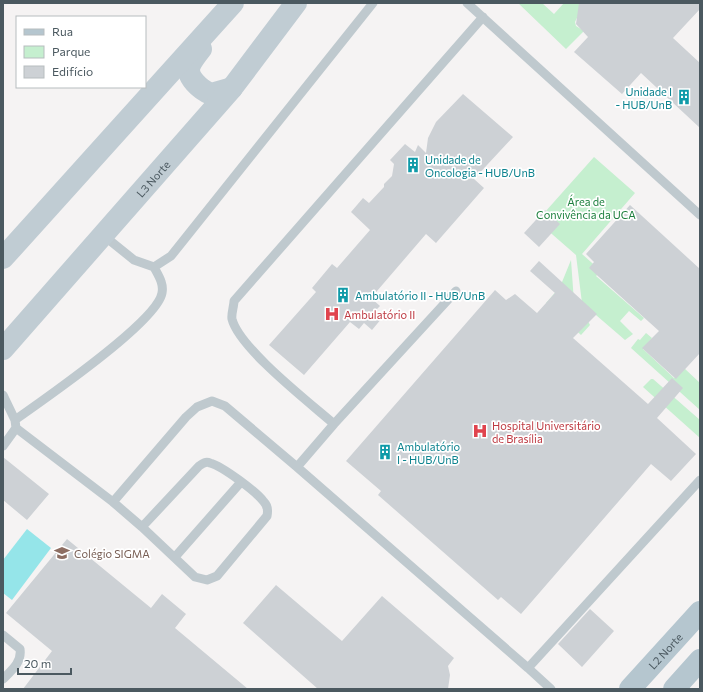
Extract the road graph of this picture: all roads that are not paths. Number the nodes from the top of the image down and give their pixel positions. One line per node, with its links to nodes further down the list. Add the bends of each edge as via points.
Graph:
1 (296, 3): 6 (main road, L3 Norte)
2 (373, 3): 10 (lane, via 171,256)
3 (467, 3): 5 (lane)
4 (226, 11): 6 (main road, via 190,65 190,73 198,86 211,94); 9 (main road)
5 (483, 17): 7 (lane); 15 (lane, via 234,301 232,319 244,341 271,369)
6 (232, 88): 8 (main road, L3 Norte)
7 (700, 215)
8 (103, 235): 10 (lane, via 134,260); 12 (main road, L3 Norte)
9 (3, 258)
10 (154, 267): 14 (lane, via 163,284 162,294 138,326)
11 (456, 291): 15 (lane)
12 (3, 349)
13 (3, 395): 14 (lane)
14 (15, 424): 16 (lane); 20 (lane)
15 (334, 424): 17 (lane)
16 (3, 446)
17 (297, 468): 20 (lane, via 225,406 212,401 186,416); 26 (lane)
18 (700, 480): 26 (lane)
19 (241, 482): 21 (lane, via 224,470 205,462); 22 (lane); 22 (lane, via 265,502 267,516 217,576 207,580 195,577)
20 (113, 502): 21 (lane)
21 (142, 527): 22 (lane)
22 (175, 557)
23 (700, 612): 29 (main road, L2 Norte)
24 (3, 635): 27 (lane, via 20,649 21,656)
25 (700, 660): 30 (main road)
26 (528, 668): 28 (lane)
27 (3, 679)
28 (551, 689)
29 (630, 689)
30 (674, 689)

